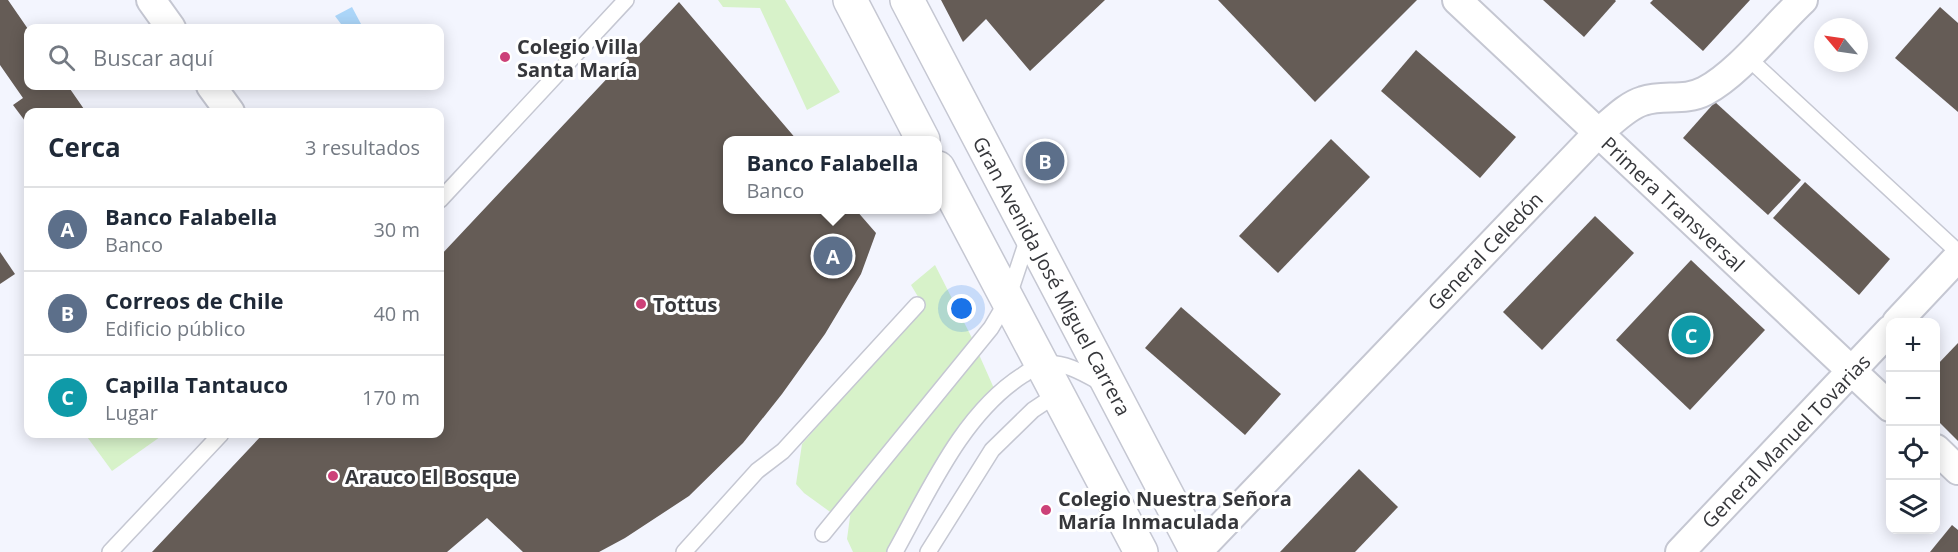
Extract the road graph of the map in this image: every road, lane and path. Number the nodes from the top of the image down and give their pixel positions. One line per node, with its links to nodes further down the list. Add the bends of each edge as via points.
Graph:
1 (151, 0): 7 (street)
2 (626, 0): 14 (lane)
3 (850, 0): 12 (main road)
4 (907, 0): 15 (main road, Gran Avenida José Miguel Carrera)
5 (1456, 0): 11 (street, Primera Transversal)
6 (1803, 0): 8 (street, General Celedón)
7 (168, 24)
8 (1747, 57): 11 (street, General Celedón, via 1707,90 1689,98 1644,100); 16 (lane)
9 (214, 90): 10 (street)
10 (227, 108)
11 (1598, 133): 23 (street, Primera Transversal); 36 (street, General Celedón)
12 (921, 136)
13 (942, 176): 18 (main road)
14 (444, 196)
15 (1029, 234): 18 (lane); 24 (main road, Gran Avenida José Miguel Carrera)
16 (1958, 252)
17 (1958, 257): 20 (street)
18 (1007, 301): 22 (main road); 30 (lane, via 991,328)
19 (917, 305): 32 (lane, via 783,451 756,471)
20 (1902, 318)
21 (1886, 334): 23 (street, General Manuel Tovarias)
22 (1041, 364): 24 (lane, via 1074,369); 25 (main road); 33 (lane, via 1008,385 977,415)
23 (1852, 371): 26 (street, Primera Transversal); 37 (street, General Manuel Tovarias)
24 (1110, 388): 36 (main road, Gran Avenida José Miguel Carrera)
25 (1057, 394): 34 (lane, via 1033,410 992,450); 35 (main road)
26 (1886, 403)
27 (217, 438): 31 (lane)
28 (1940, 454): 29 (street)
29 (1958, 470)
30 (824, 534)
31 (110, 552)
32 (684, 552)
33 (895, 552)
34 (928, 552)
35 (1140, 552)
36 (1197, 552)
37 (1680, 552)

